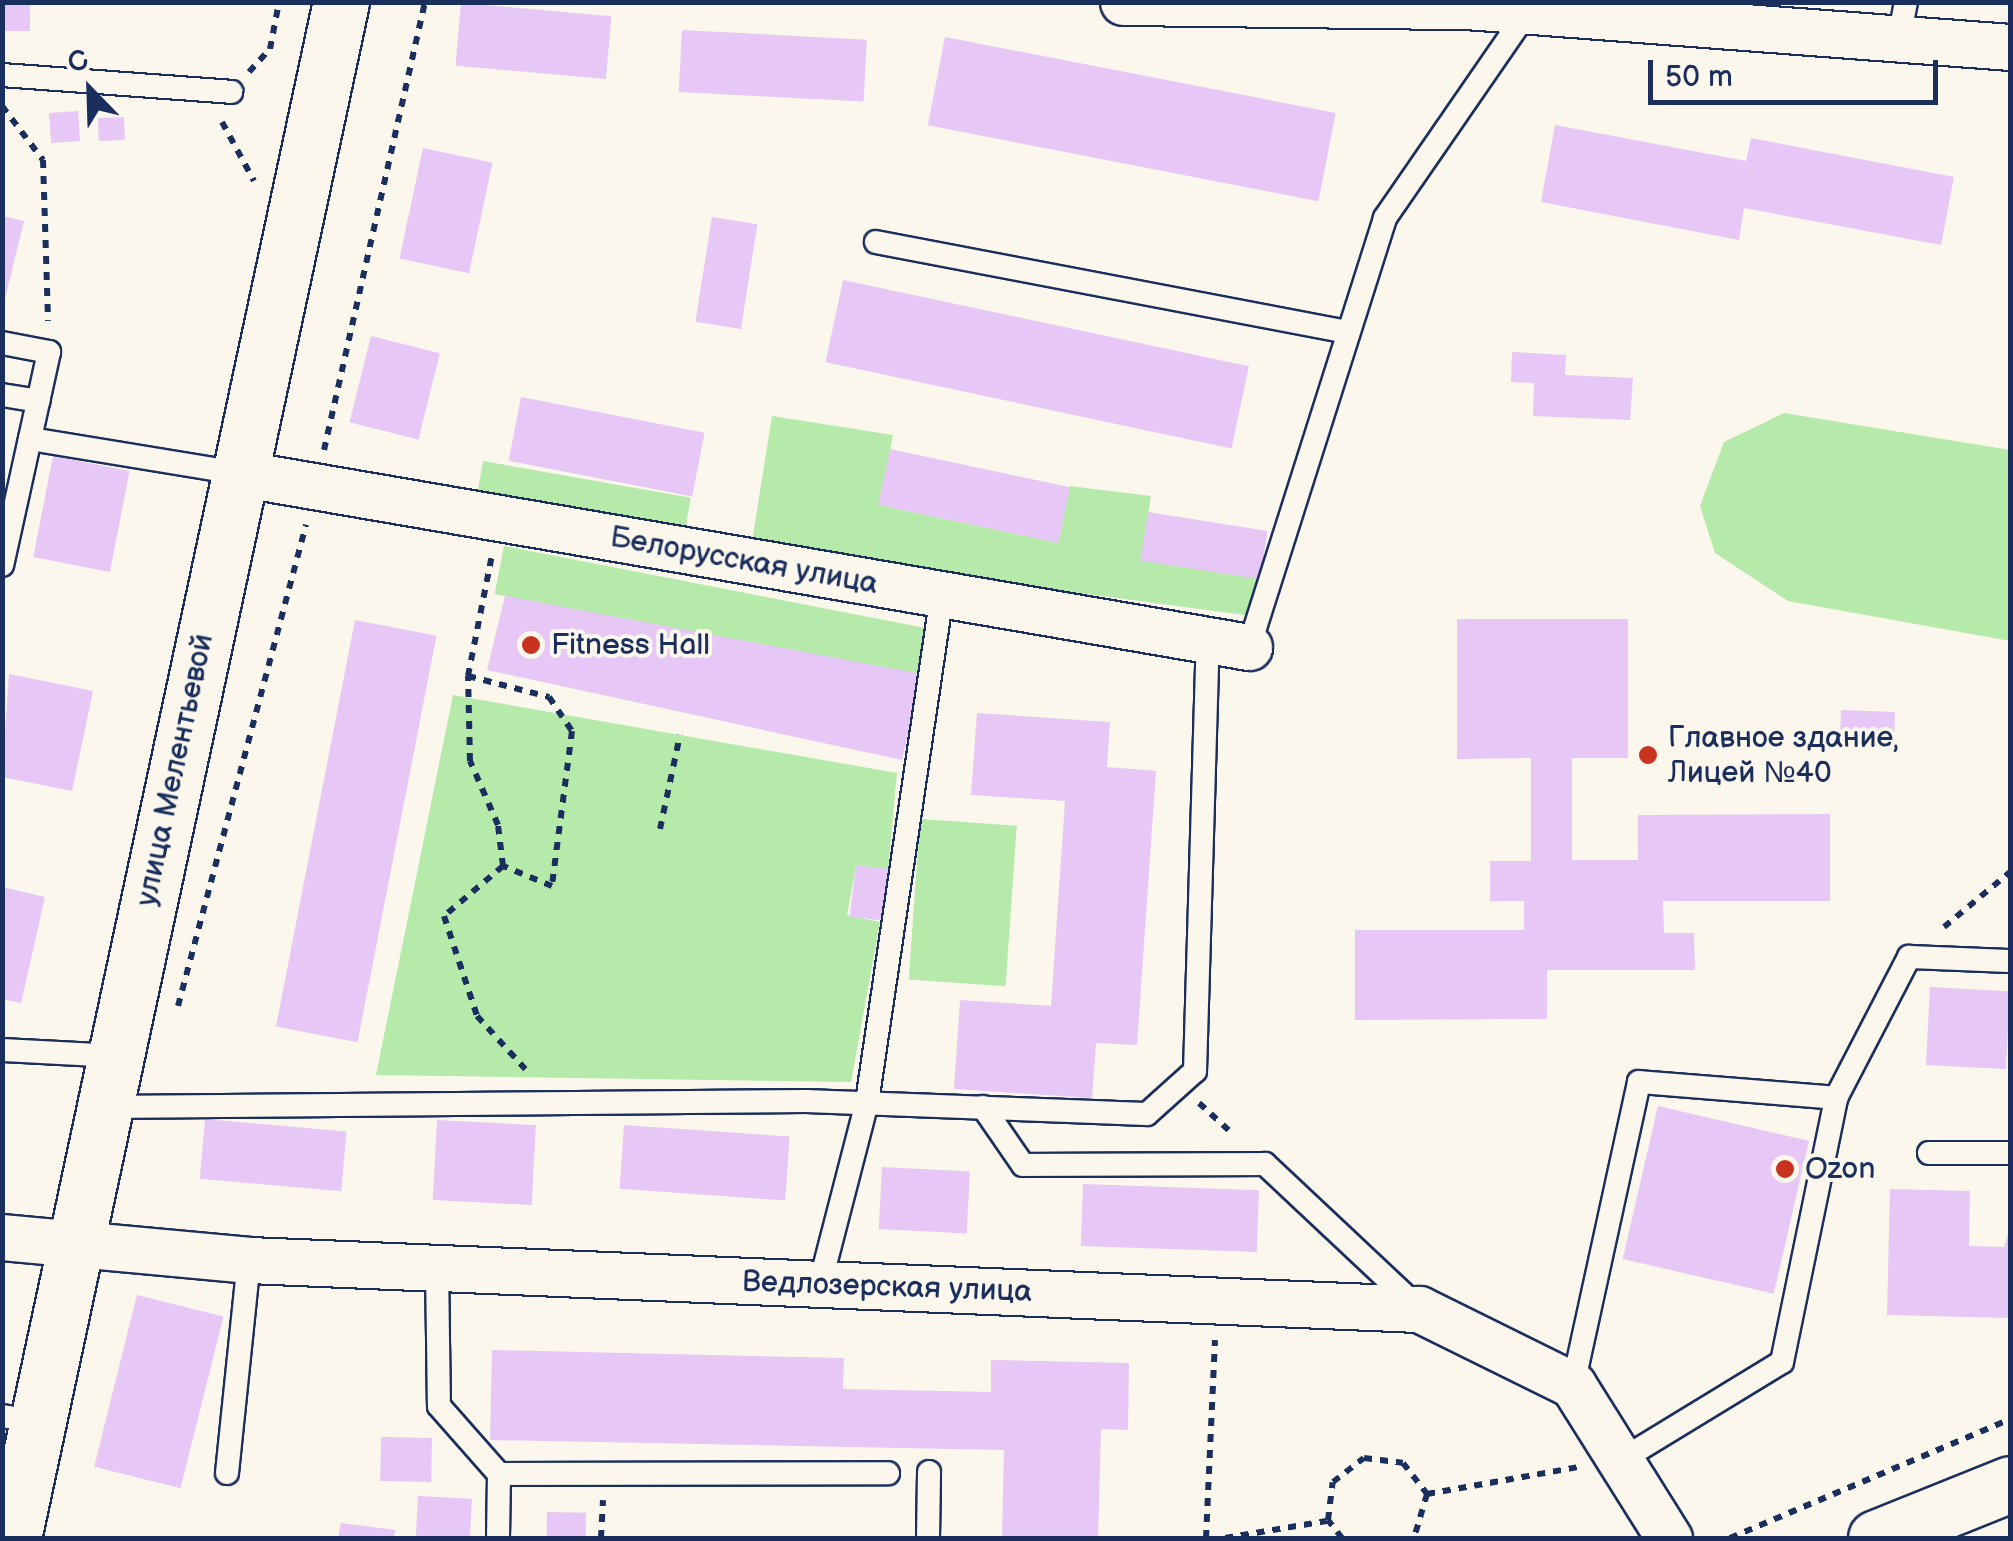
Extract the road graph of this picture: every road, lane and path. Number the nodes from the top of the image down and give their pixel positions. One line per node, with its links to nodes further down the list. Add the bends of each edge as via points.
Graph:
1 (280, 2): 14 (path, via 270,49)
2 (341, 2): 24 (main road, улица Мелентьевой)
3 (425, 2): 25 (path)
4 (1123, 2): 5 (street)
5 (1308, 4): 6 (street)
6 (1466, 4): 8 (street)
7 (1614, 10): 8 (street); 9 (street)
8 (1528, 11): 18 (lane, via 1385,218)
9 (1765, 16): 10 (street)
10 (1903, 20): 11 (street)
11 (2010, 47)
12 (2, 75): 13 (lane)
13 (204, 90): 14 (lane); 16 (path)
14 (231, 92)
15 (2, 106): 20 (path, via 43,160)
16 (262, 194)
17 (876, 242): 18 (lane)
18 (1348, 332): 29 (lane)
19 (2, 342): 20 (lane)
20 (50, 352): 22 (lane)
21 (2, 395): 22 (lane)
22 (38, 401): 23 (lane)
23 (30, 439): 24 (lane); 27 (lane)
24 (238, 473): 25 (street, Белорусская улица); 39 (main road, улица Мелентьевой)
25 (316, 487): 26 (street, Белорусская улица); 37 (path)
26 (500, 518): 28 (street, Белорусская улица); 30 (path)
27 (3, 564)
28 (942, 595): 29 (street, Белорусская улица); 43 (lane)
29 (1229, 644): 40 (lane, via 1195,1071)
30 (468, 676): 33 (path, via 470,760 498,826); 33 (path, via 549,697 572,731 552,886)
31 (680, 735): 32 (path)
32 (660, 829)
33 (503, 866): 42 (path, via 444,916 477,1016)
34 (2010, 872): 35 (path)
35 (1909, 958): 36 (lane); 41 (lane)
36 (2010, 961)
37 (176, 1014)
38 (2, 1050): 39 (lane)
39 (110, 1081): 42 (lane); 49 (main road, улица Мелентьевой)
40 (1180, 1085): 44 (lane, via 1147,1114); 47 (path)
41 (1836, 1098): 55 (lane, via 1639,1082); 58 (lane, via 1782,1362)
42 (553, 1100): 43 (lane)
43 (867, 1102): 44 (lane); 52 (lane)
44 (984, 1107): 47 (lane, via 1023,1165)
45 (1930, 1153): 46 (lane)
46 (2010, 1154)
47 (1265, 1164): 54 (lane)
48 (2, 1236): 49 (street, Ведлозерская улица)
49 (76, 1242): 50 (street, Ведлозерская улица); 56 (main road, улица Мелентьевой)
50 (250, 1260): 51 (street, Ведлозерская улица); 60 (lane)
51 (437, 1267): 52 (street, Ведлозерская улица); 62 (lane, via 439,1406)
52 (820, 1284): 53 (street, Ведлозерская улица)
53 (1216, 1300): 54 (street, Ведлозерская улица); 69 (path)
54 (1419, 1309): 55 (street, Ведлозерская улица)
55 (1574, 1385): 58 (street)
56 (20, 1419): 66 (main road, улица Мелентьевой)
57 (2010, 1419): 74 (path)
58 (1622, 1458): 64 (path); 73 (street)
59 (929, 1472): 68 (lane)
60 (228, 1473)
61 (888, 1473): 62 (lane)
62 (499, 1474): 67 (lane)
63 (2010, 1484): 75 (main road)
64 (1427, 1494): 65 (path, via 1403,1462 1364,1458 1333,1482); 72 (path)
65 (1328, 1520): 70 (path); 71 (path)
66 (13, 1538)
67 (498, 1538)
68 (928, 1538)
69 (1206, 1538)
70 (1225, 1538)
71 (1342, 1538)
72 (1414, 1538)
73 (1670, 1538)
74 (1730, 1538)
75 (1876, 1538)

